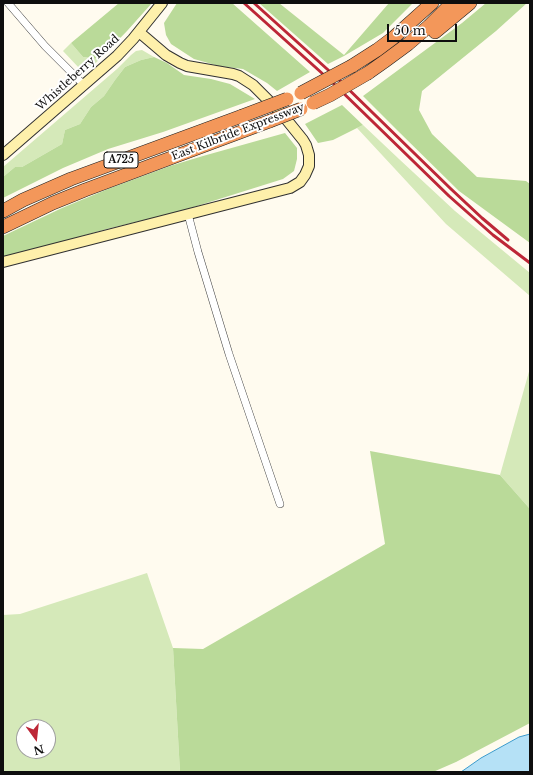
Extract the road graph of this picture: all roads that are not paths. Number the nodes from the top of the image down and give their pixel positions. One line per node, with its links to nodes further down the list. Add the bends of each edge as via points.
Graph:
1 (8, 3): 8 (street, via 45,46)
2 (162, 3): 6 (street, Whistleberry Road)
3 (432, 3): 10 (highway, East Kilbride Expressway / A725, bridge, via 377,50 301,93 71,179)
4 (452, 3): 7 (highway, East Kilbride Expressway / A725, via 429,26)
5 (470, 3): 7 (highway, A725, via 421,43)
6 (139, 32): 8 (street, Whistleberry Road, via 117,56); 11 (street, via 166,55 180,63 233,74 252,85 282,114 303,140 308,152 309,160 305,175 300,182 290,188)
7 (385, 61): 12 (highway, East Kilbride Expressway / A725, bridge, via 336,92 301,109 84,190)
8 (84, 85): 9 (street, Whistleberry Road)
9 (3, 155)
10 (3, 211)
11 (188, 214): 13 (street); 14 (street, via 228,350)
12 (3, 227)
13 (3, 262)
14 (280, 504)

